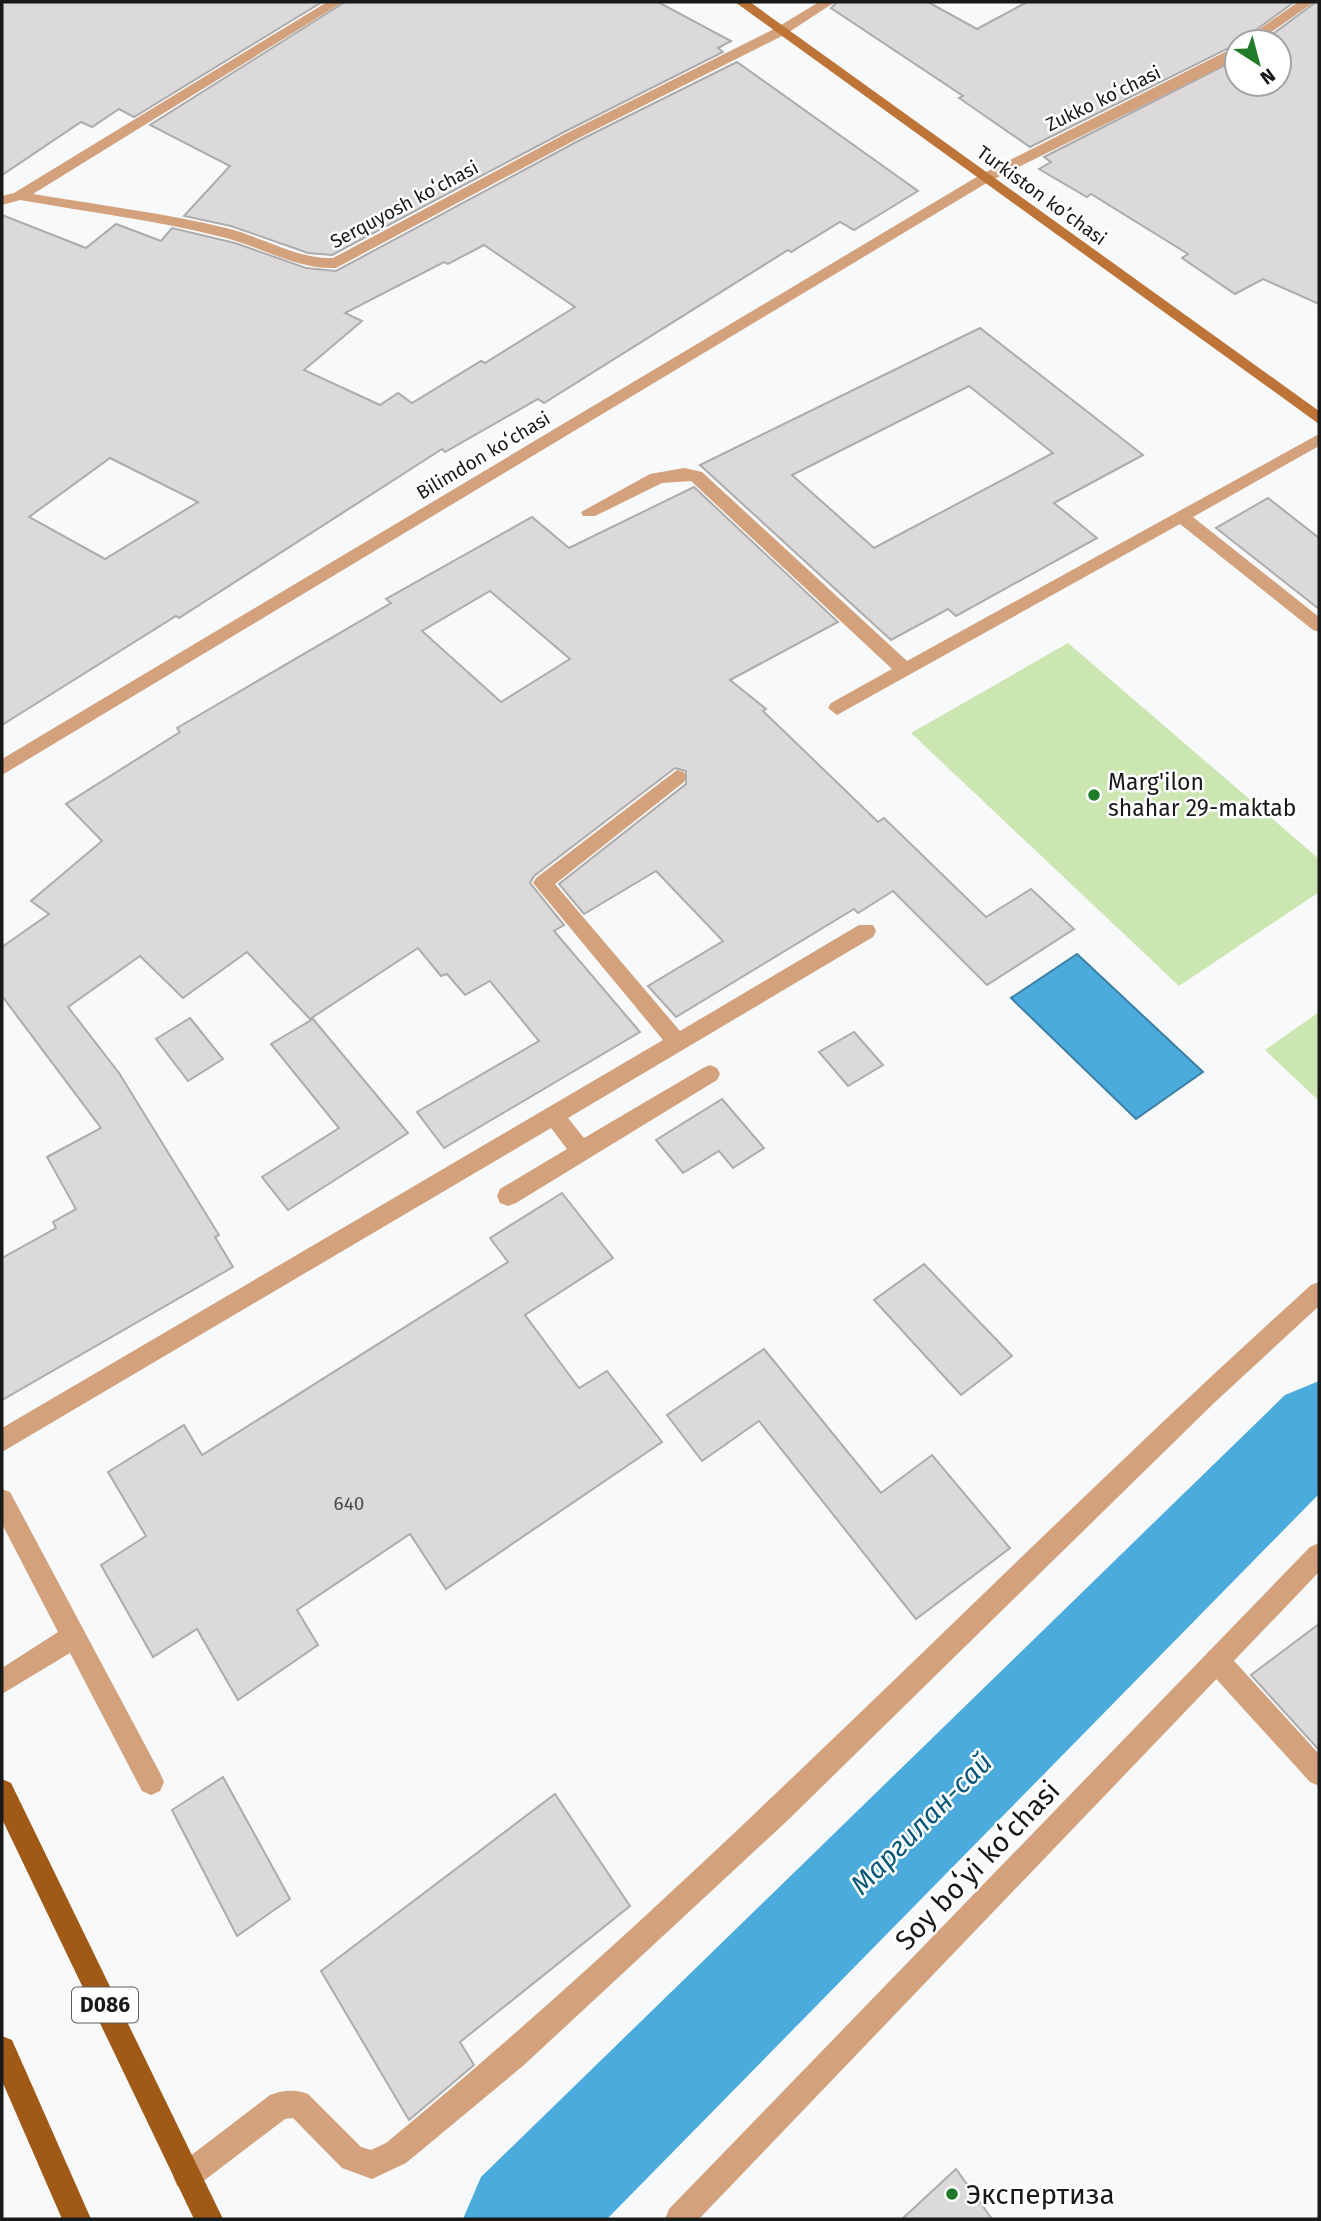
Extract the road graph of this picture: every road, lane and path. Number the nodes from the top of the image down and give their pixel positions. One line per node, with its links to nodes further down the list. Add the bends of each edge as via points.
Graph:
1 (336, 2): 9 (street, Serquyosh koʻchasi)
2 (743, 2): 6 (main road, Turkiston ko’chasi)
3 (828, 2): 6 (street, Serquyosh koʻchasi)
4 (1307, 2): 5 (street)
5 (1269, 28)
6 (781, 31): 8 (main road, Turkiston ko’chasi); 9 (street, Serquyosh koʻchasi, via 572,136 336,263 320,265 256,241 185,225)
7 (1223, 59): 8 (street, Zukko koʻchasi)
8 (985, 178): 11 (main road, Turkiston ko’chasi); 18 (street, Bilimdon koʻchasi)
9 (19, 196): 10 (street, Serquyosh koʻchasi)
10 (2, 201)
11 (1319, 419)
12 (1319, 439): 14 (street)
13 (589, 512): 16 (street, via 668,473 683,471 696,476)
14 (1181, 516): 15 (street); 16 (street)
15 (1319, 626)
16 (905, 670): 17 (street)
17 (837, 708)
18 (2, 768)
19 (677, 777): 21 (street, via 543,883)
20 (866, 931): 21 (street)
21 (677, 1042): 23 (street)
22 (710, 1074): 24 (street)
23 (554, 1115): 24 (street); 27 (street)
24 (581, 1151): 25 (street)
25 (508, 1196)
26 (1319, 1292): 37 (street, via 1206,1395 778,1812 514,2055 396,2153 372,2165 352,2158 298,2104 280,2105)
27 (2, 1441)
28 (2, 1500): 30 (street)
29 (1319, 1555): 31 (street, Soy boʻyi koʻchasi)
30 (75, 1636): 32 (street); 34 (street)
31 (1217, 1661): 33 (street); 40 (street, Soy boʻyi koʻchasi)
32 (2, 1682)
33 (1319, 1773)
34 (151, 1782)
35 (2, 1792): 37 (main road, D086)
36 (2, 2050): 38 (main road)
37 (187, 2176): 39 (main road, D086)
38 (77, 2219)
39 (209, 2219)
40 (680, 2219)

